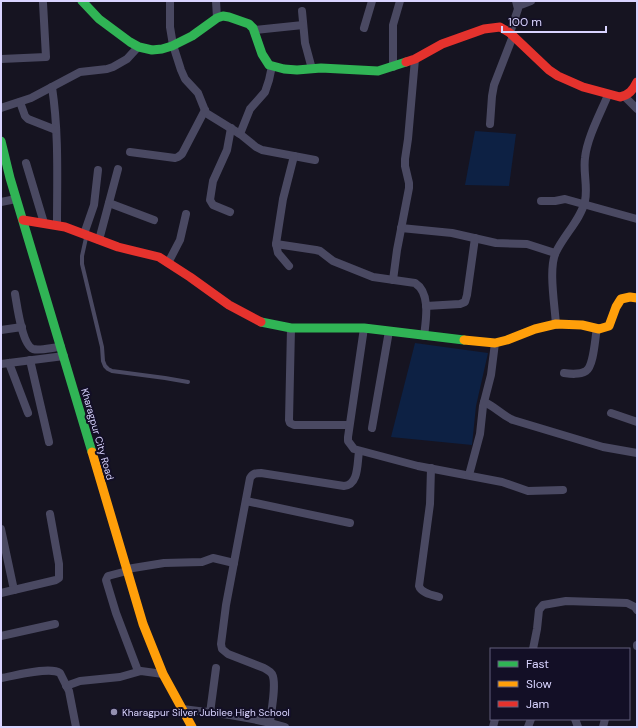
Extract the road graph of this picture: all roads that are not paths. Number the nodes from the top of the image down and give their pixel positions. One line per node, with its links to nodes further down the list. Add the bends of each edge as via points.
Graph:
1 (82, 1): 16 (street, via 101,21)
2 (170, 1): 15 (street)
3 (216, 1): 10 (street)
4 (372, 1): 12 (street)
5 (400, 1): 20 (street, via 392,31)
6 (531, 1): 8 (street)
7 (43, 3): 17 (street, via 46,57)
8 (517, 4): 14 (street)
9 (302, 11): 11 (street)
10 (217, 18): 13 (street, via 229,17 249,24); 15 (street, via 185,40)
11 (303, 25): 13 (street); 21 (street)
12 (364, 28)
13 (255, 30): 19 (street, via 262,54)
14 (511, 34): 18 (street, via 500,27 484,29 442,44); 24 (street, via 558,76); 30 (street, via 494,85)
15 (173, 45): 16 (street, via 154,49); 29 (street, via 185,78 198,93)
16 (138, 47): 23 (street, via 127,59 114,67 80,72)
17 (1, 59)
18 (415, 59): 20 (street); 53 (street, via 405,159 409,188)
19 (272, 66): 21 (street, via 297,70); 33 (street, via 265,92 250,109)
20 (393, 67): 21 (street, via 378,71)
21 (312, 69)
22 (637, 82): 25 (street)
23 (52, 87): 26 (street); 32 (street)
24 (608, 95): 25 (street); 45 (street, via 587,149)
25 (625, 97): 28 (street)
26 (20, 102): 27 (street); 32 (street, via 28,119)
27 (1, 108)
28 (637, 109)
29 (205, 110): 31 (street); 35 (street, via 178,157)
30 (490, 124)
31 (232, 128): 33 (street); 46 (street, via 227,150 213,181 210,200 213,205)
32 (56, 130): 52 (street)
33 (240, 134): 36 (street, via 262,150)
34 (1, 141): 41 (street, Kharagpur City Road)
35 (130, 152)
36 (294, 156): 37 (street); 57 (street, via 283,199)
37 (315, 160)
38 (26, 163): 51 (street)
39 (118, 169): 44 (street)
40 (98, 170): 54 (street, via 94,205)
41 (16, 199): 43 (street); 49 (street, Kharagpur City Road)
42 (541, 201): 45 (street, via 565,199)
43 (1, 202)
44 (109, 203): 50 (street); 56 (street)
45 (584, 204): 48 (street); 58 (street)
46 (230, 212)
47 (186, 214): 59 (street, via 180,240)
48 (637, 219)
49 (23, 220): 51 (street); 74 (street, Kharagpur City Road)
50 (154, 220)
51 (44, 223): 52 (street)
52 (57, 225): 54 (street)
53 (401, 228): 55 (street); 61 (street)
54 (85, 235): 56 (street); 79 (lane, via 82,264 105,366 112,371)
55 (475, 238): 58 (street, via 502,244 527,244); 64 (street, via 466,300 460,304)
56 (99, 240): 59 (street, via 159,257)
57 (276, 244): 60 (street, via 278,254); 61 (street, via 320,251 347,267 374,277)
58 (555, 254): 65 (street, via 553,272)
59 (168, 263): 67 (street, via 250,317)
60 (289, 266)
61 (394, 280): 64 (street, via 419,285)
62 (15, 294): 66 (street)
63 (637, 298): 69 (street, via 621,299 609,326 604,329)
64 (426, 306): 72 (street)
65 (556, 325): 69 (street); 73 (street, via 543,326)
66 (22, 327): 70 (street); 74 (street, via 26,344 32,348)
67 (291, 328): 68 (street); 84 (street, via 288,420 294,425)
68 (364, 328): 71 (street); 84 (street)
69 (596, 328): 78 (street, via 592,361 588,369 576,374)
70 (1, 330)
71 (389, 331): 72 (street); 85 (street)
72 (424, 336): 73 (street)
73 (495, 343): 80 (street)
74 (61, 346): 75 (street, Kharagpur City Road)
75 (64, 356): 76 (street); 98 (street, Kharagpur City Road)
76 (30, 360): 77 (street); 86 (street)
77 (5, 364): 81 (street)
78 (564, 373)
79 (188, 382)
80 (484, 402): 88 (street, via 513,420 603,447); 90 (street, via 480,434)
81 (28, 413)
82 (611, 413): 83 (street)
83 (637, 422)
84 (349, 425): 87 (street, via 348,441)
85 (372, 428)
86 (49, 442)
87 (359, 452): 89 (street); 92 (street, via 354,481 349,486 255,473 250,478)
88 (637, 453)
89 (431, 468): 90 (street); 101 (street, via 430,504 419,586 424,592)
90 (469, 475): 91 (street, via 528,491)
91 (563, 490)
92 (246, 501): 94 (street); 97 (street)
93 (50, 514): 99 (street, via 59,578)
94 (350, 522)
95 (1, 529): 96 (street)
96 (3, 548): 99 (street)
97 (234, 563): 98 (street, via 213,558 202,562 164,563); 113 (street, via 226,605 222,649 272,674 274,685)
98 (127, 570): 107 (street, via 108,576 106,580); 108 (street, Kharagpur City Road, via 143,624)
99 (14, 590): 100 (street)
100 (1, 593)
101 (439, 597)
102 (637, 610): 105 (street, via 635,606 627,603 566,600 543,605 539,610)
103 (55, 624): 104 (street)
104 (1, 636)
105 (533, 648)
106 (216, 668): 112 (street)
107 (138, 671): 108 (street); 110 (street, via 80,681)
108 (163, 674): 111 (street, Kharagpur City Road)
109 (1, 678): 110 (street, via 54,670 60,673)
110 (66, 686): 115 (street)
111 (182, 709): 112 (street); 116 (street, Kharagpur City Road)
112 (210, 713): 114 (street)
113 (270, 722): 114 (street); 117 (street)
114 (257, 723)
115 (76, 727)
116 (192, 727)
117 (285, 727)

